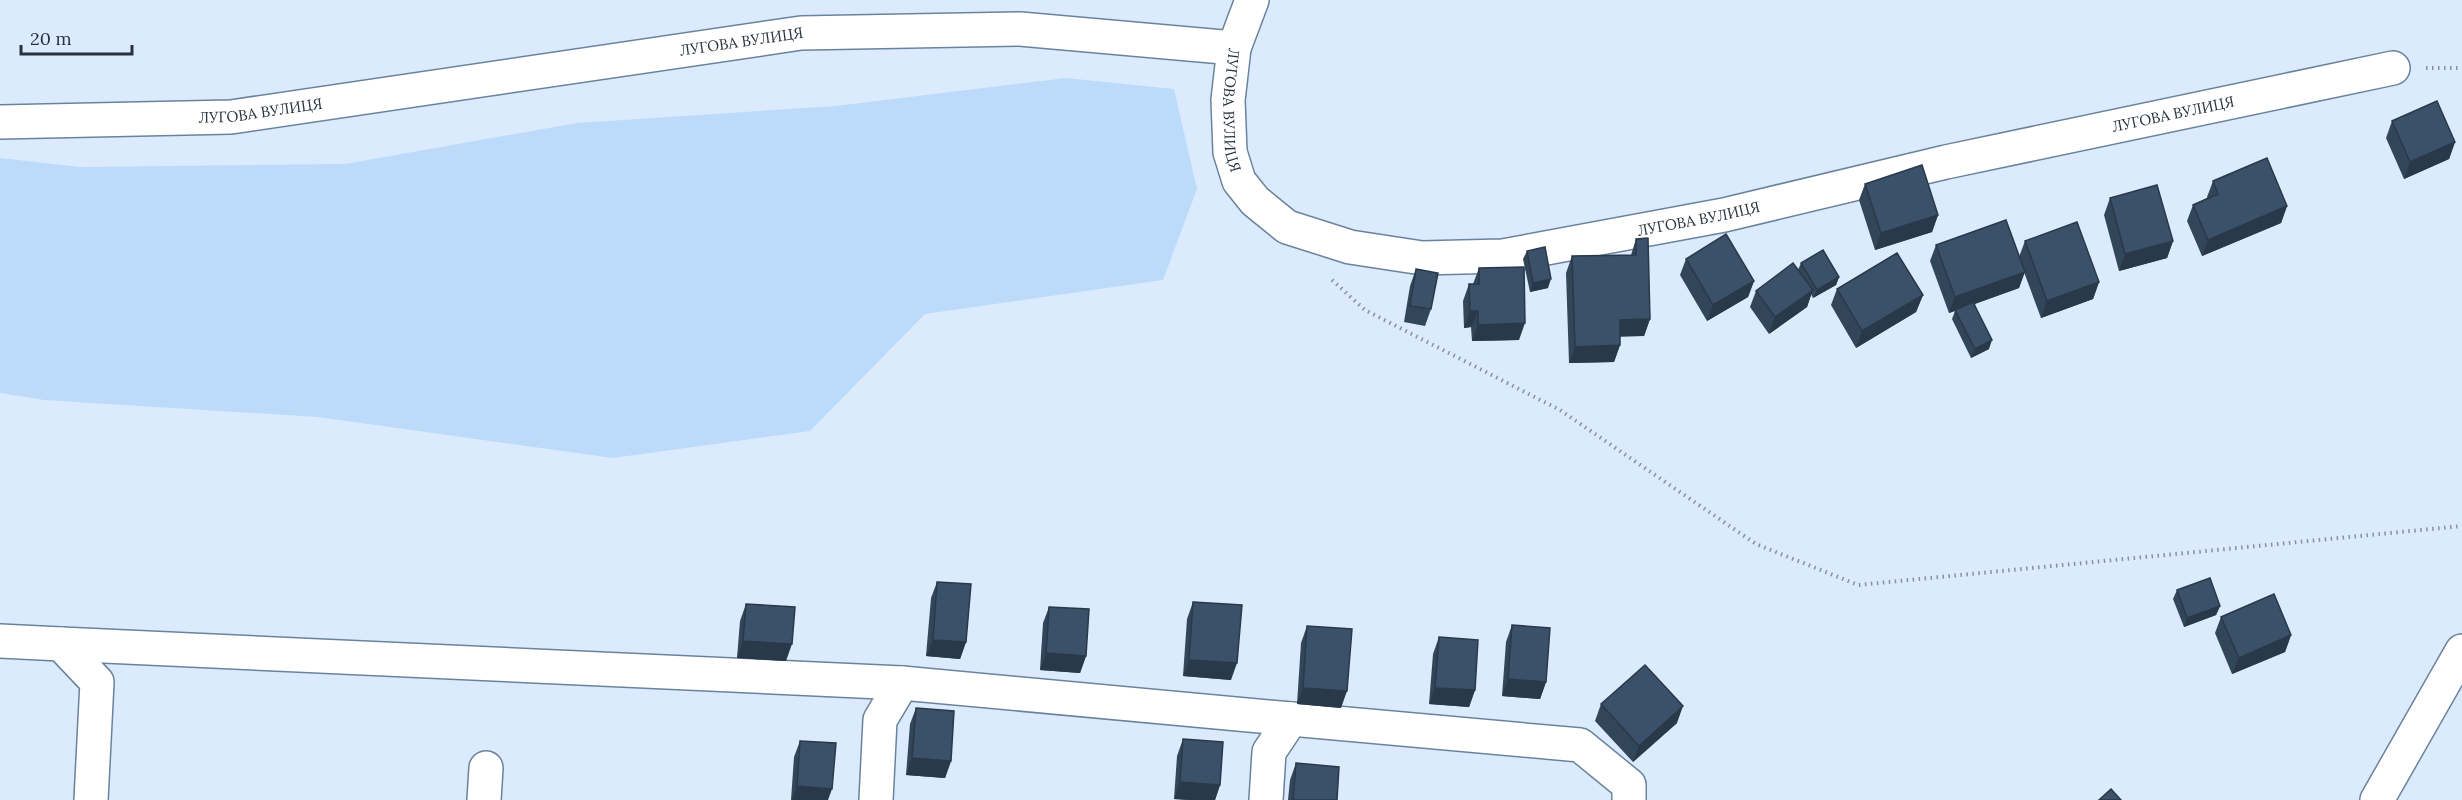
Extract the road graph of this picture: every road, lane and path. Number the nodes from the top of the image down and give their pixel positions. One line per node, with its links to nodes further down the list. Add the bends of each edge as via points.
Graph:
1 (1252, 0): 2 (street)
2 (1234, 48): 4 (street, ЛУГОВА ВУЛИЦЯ, via 1020,29 801,33 231,117); 5 (street, ЛУГОВА ВУЛИЦЯ, via 1228,100 1229,141 1239,181 1255,201 1287,227)
3 (2393, 68): 5 (street, ЛУГОВА ВУЛИЦЯ, via 1946,162 1724,215 1503,256 1422,258 1350,247)
4 (0, 122)
5 (1318, 237): 6 (path, via 1329,278 1365,310 1560,410 1756,544 1858,585)
6 (2462, 526)
7 (0, 641): 8 (street)
8 (62, 644): 10 (street); 14 (street, via 97,682)
9 (2462, 651): 18 (street)
10 (902, 683): 11 (street); 16 (street, via 880,720)
11 (1291, 719): 13 (street, via 1580,745); 17 (street, via 1269,752)
12 (486, 768): 15 (street)
13 (1633, 795)
14 (91, 800)
15 (484, 800)
16 (876, 800)
17 (1266, 800)
18 (2377, 800)

